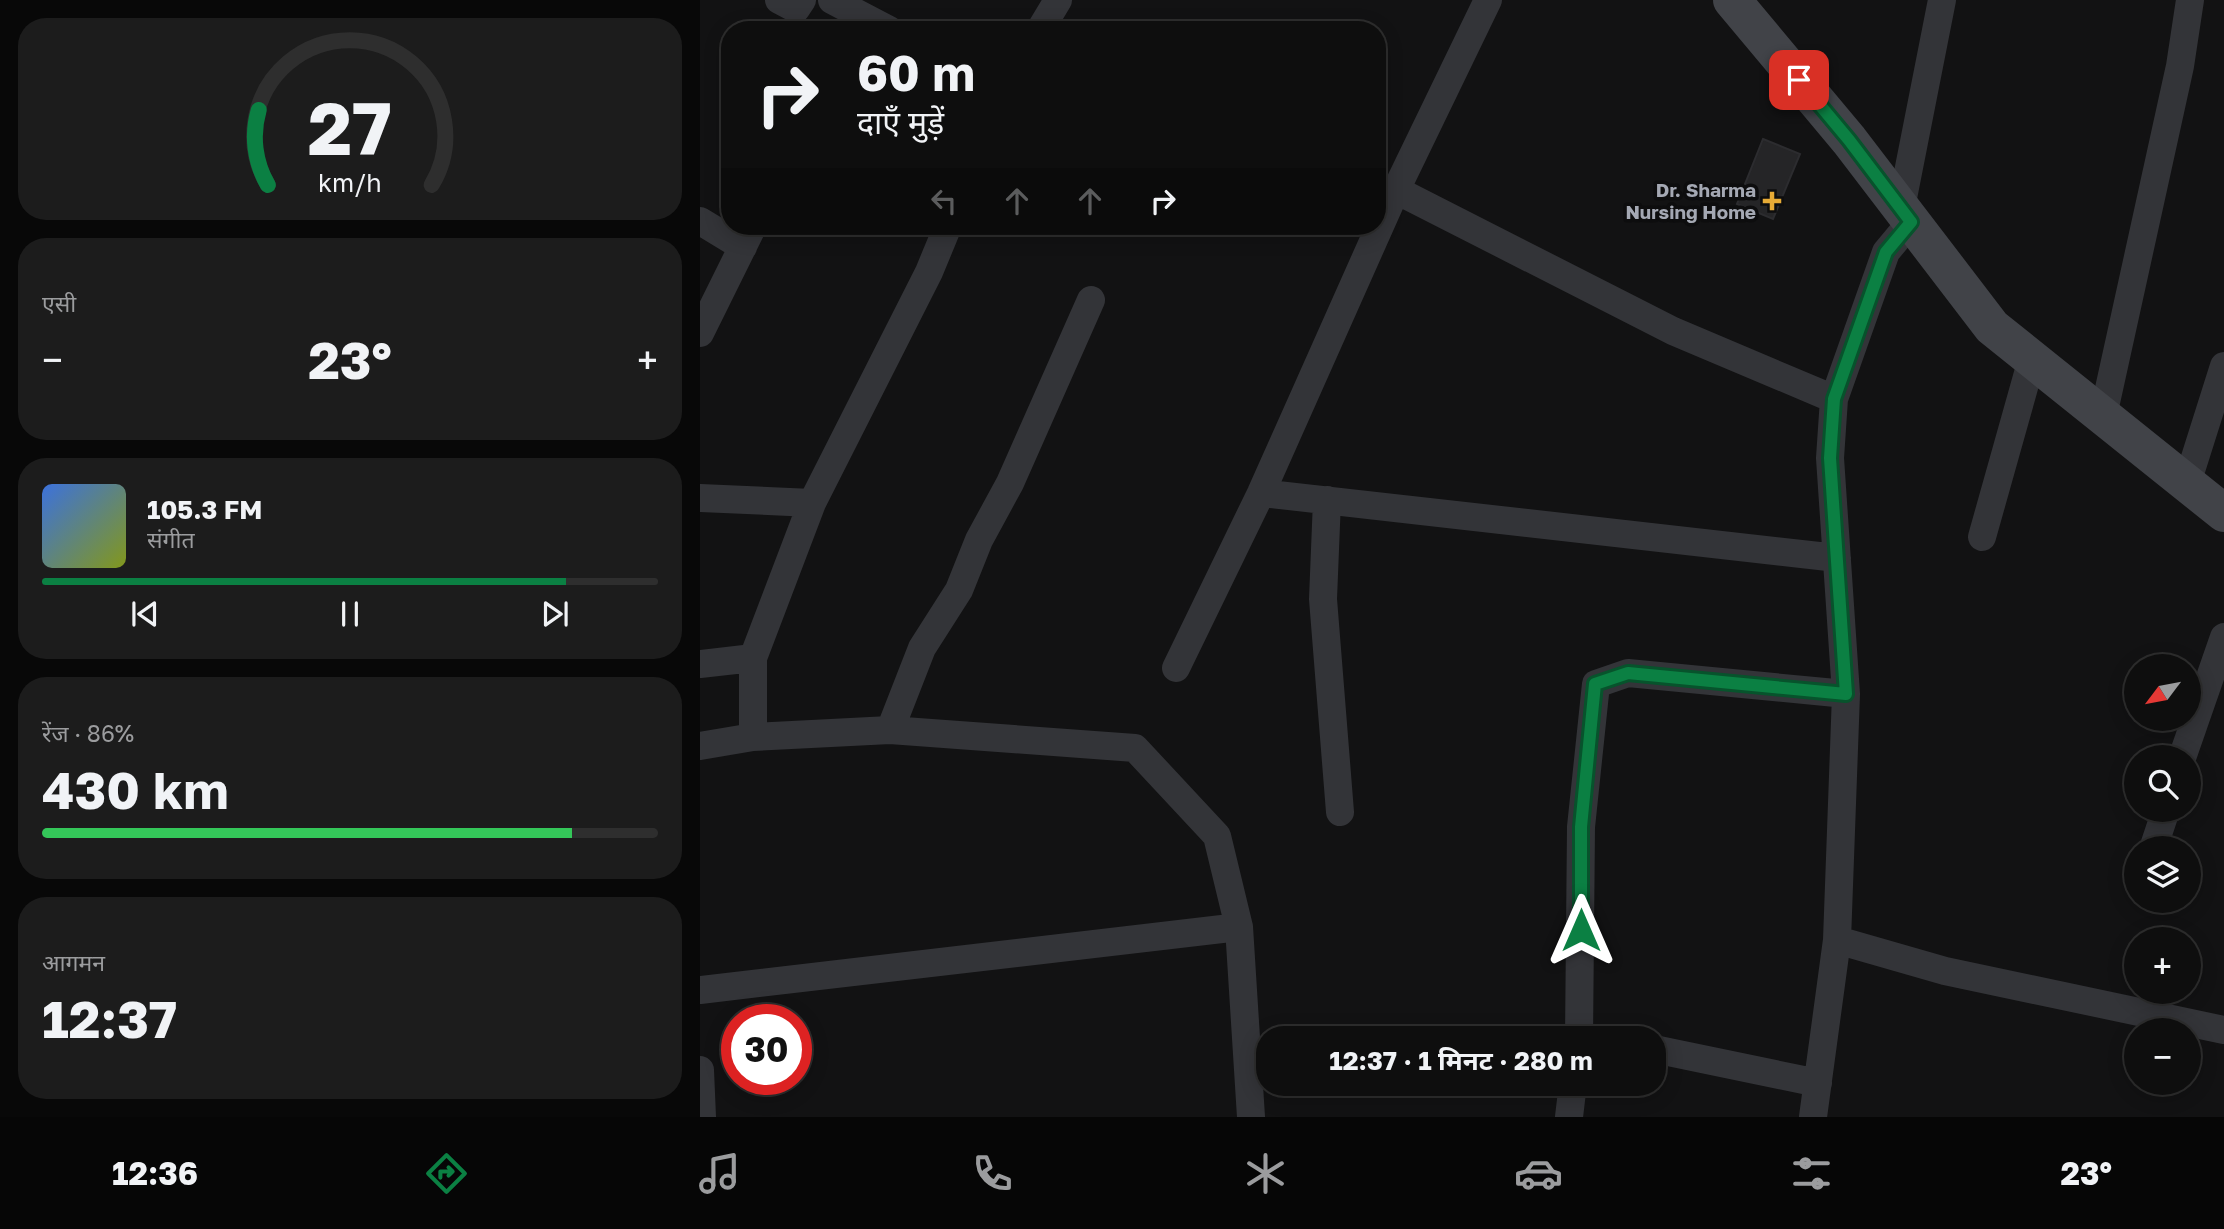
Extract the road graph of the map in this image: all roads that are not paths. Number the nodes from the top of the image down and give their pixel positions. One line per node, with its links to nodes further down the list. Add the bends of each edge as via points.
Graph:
1 (779, 0): 2 (street, via 796,9)
2 (802, 0)
3 (832, 0): 9 (street)
4 (1058, 0): 10 (street)
5 (1489, 0): 11 (street)
6 (1732, 0): 13 (street)
7 (1942, 0): 13 (street)
8 (2190, 0): 24 (street, via 2177,80)
9 (872, 21)
10 (1045, 21)
11 (1396, 190): 12 (street); 23 (street, via 1673,331)
12 (1386, 212)
13 (1906, 215): 21 (street, via 1992,327); 23 (street, via 1886,252)
14 (700, 221): 15 (street)
15 (721, 228)
16 (944, 235): 29 (street)
17 (1376, 235): 26 (street)
18 (748, 237): 20 (street)
19 (1091, 300): 38 (street, via 959,590 922,648)
20 (700, 333)
21 (2032, 359): 24 (street); 31 (street)
22 (2224, 366): 25 (street)
23 (1834, 399): 32 (street, via 1830,458)
24 (2103, 416): 25 (street)
25 (2187, 483): 30 (street)
26 (1261, 493): 28 (street); 36 (street)
27 (700, 498): 29 (street)
28 (1327, 500): 32 (street); 42 (street, via 1323,599)
29 (811, 503): 34 (street)
30 (2224, 513)
31 (1982, 537)
32 (1837, 558): 37 (street)
33 (2224, 637): 40 (street)
34 (753, 658): 35 (street); 39 (street)
35 (700, 664)
36 (1176, 668)
37 (1846, 694): 44 (street); 46 (street, via 1628,673 1595,684 1581,827)
38 (890, 730): 39 (street); 43 (street, via 1135,748 1217,836)
39 (753, 737): 41 (street)
40 (2187, 745)
41 (700, 746)
42 (1340, 811)
43 (1239, 927): 45 (street); 54 (street)
44 (1837, 940): 47 (street, via 1945,971); 50 (street)
45 (700, 990)
46 (1586, 1026)
47 (2224, 1030)
48 (1666, 1051): 50 (street)
49 (700, 1070): 51 (street)
50 (1818, 1083): 56 (street)
51 (700, 1086): 53 (street)
52 (1571, 1096): 55 (street)
53 (702, 1117)
54 (1251, 1117)
55 (1569, 1117)
56 (1813, 1117)

